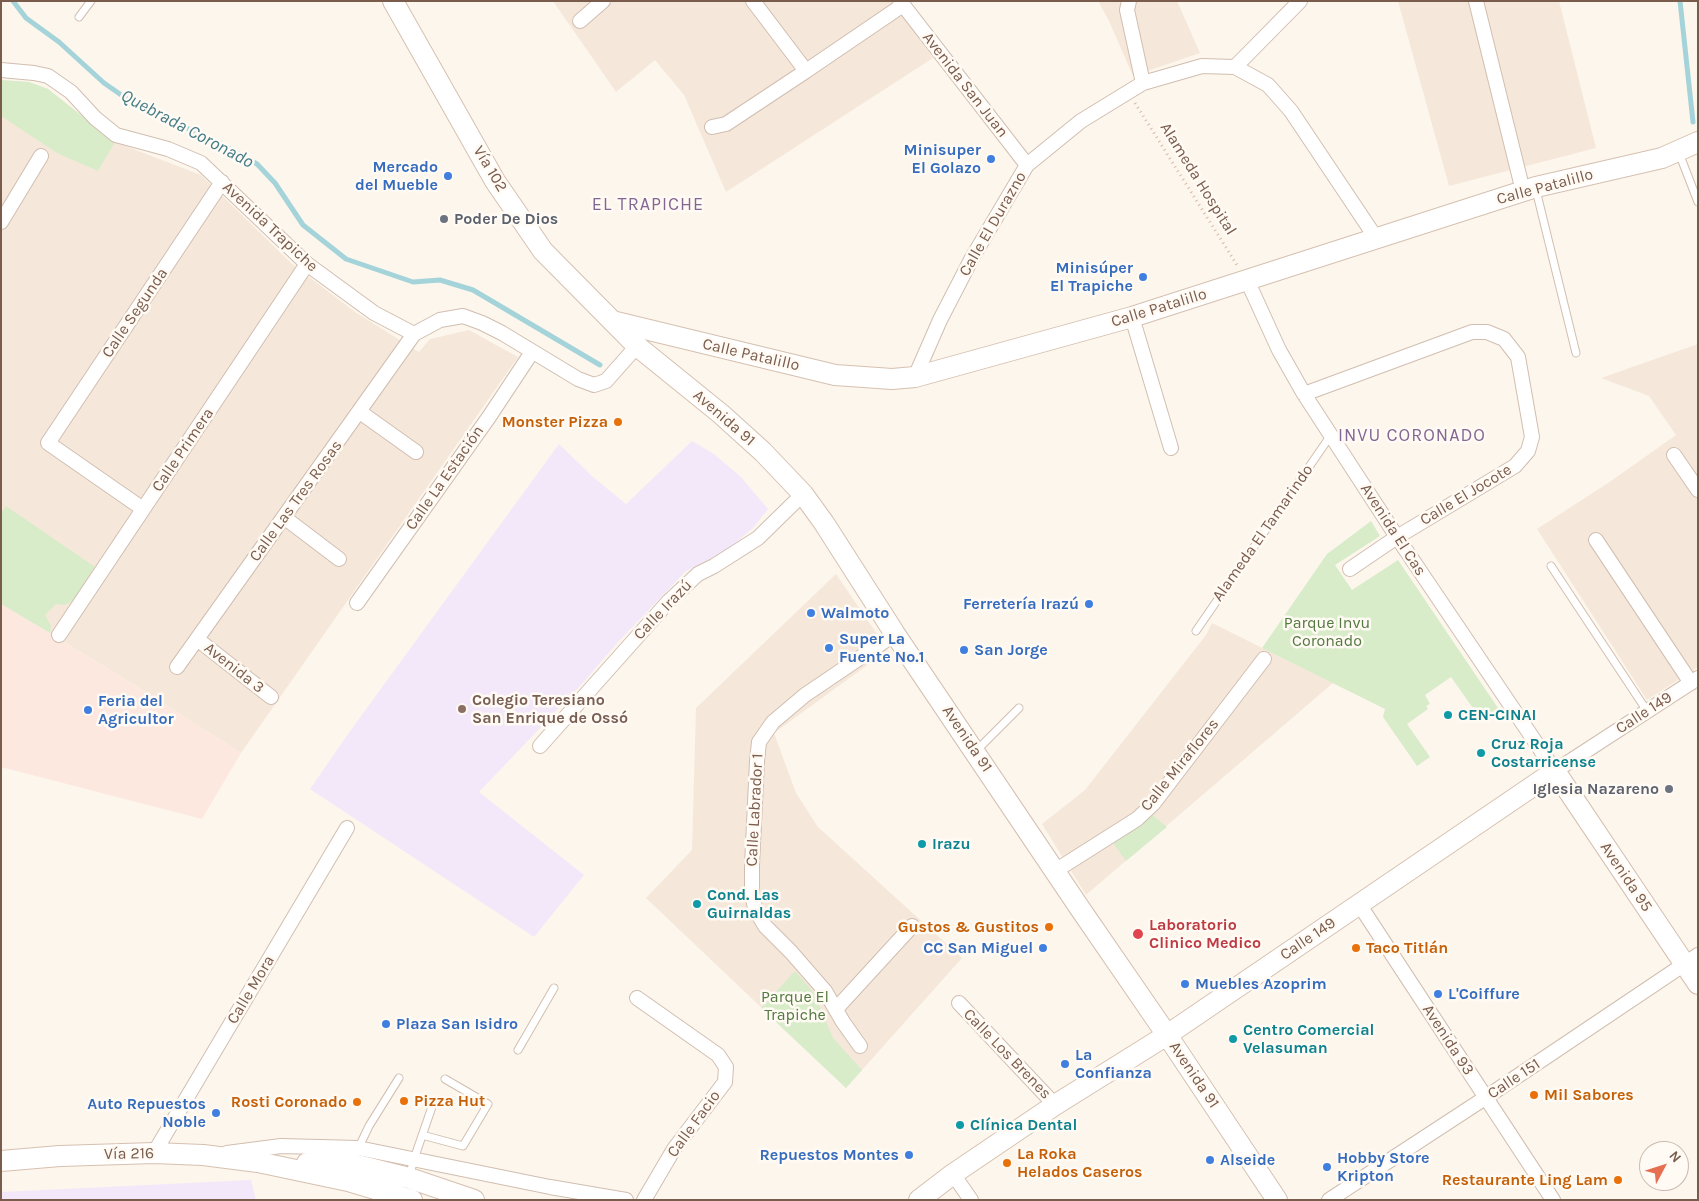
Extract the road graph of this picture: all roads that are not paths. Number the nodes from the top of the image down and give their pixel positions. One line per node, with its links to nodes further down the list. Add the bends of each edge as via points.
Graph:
1 (91, 1): 9 (lane)
2 (393, 1): 26 (main road, Vía 102, via 495,181 543,251)
3 (603, 1): 10 (street)
4 (753, 1): 13 (street)
5 (1128, 1): 14 (street, via 1127,10)
6 (1300, 1): 11 (street)
7 (1476, 1): 21 (street)
8 (902, 3): 13 (street); 19 (street, Avenida San Juan)
9 (79, 17)
10 (580, 21)
11 (1235, 66): 14 (street, Calle El Durazno, via 1202,66); 24 (street, Calle El Durazno, via 1268,85 1292,111)
12 (1, 70): 20 (street, Avenida Trapiche, via 48,76 71,92 116,135 168,149 201,164)
13 (806, 71): 15 (street, via 726,124)
14 (1143, 83): 19 (street, Calle El Durazno, via 1081,121)
15 (712, 127)
16 (1698, 142): 17 (main road, Calle Patalillo)
17 (1678, 151): 21 (main road, Calle Patalillo, via 1662,158); 22 (lane)
18 (41, 156): 23 (street)
19 (1027, 165): 34 (street, Calle El Durazno, via 972,258)
20 (222, 182): 25 (street, Avenida Trapiche); 43 (street, Calle Segunda, via 48,443)
21 (1529, 189): 24 (main road, Calle Patalillo); 33 (lane)
22 (1698, 202)
23 (1, 222)
24 (1376, 238): 27 (main road, Calle Patalillo)
25 (307, 264): 30 (street, Avenida Trapiche, via 374,313); 43 (street, Calle Primera)
26 (572, 280): 29 (main road, Vía 102); 31 (main road)
27 (1247, 280): 28 (main road, Calle Patalillo); 35 (street, Avenida El Cas)
28 (1132, 317): 34 (main road, Calle Patalillo); 38 (street)
29 (610, 320): 31 (main road, Avenida 91)
30 (414, 334): 32 (street, via 440,320 463,316 502,333); 36 (street, Calle Las Tres Rosas)
31 (642, 337): 32 (street, via 606,381 594,385); 34 (main road, Calle Patalillo, via 698,343 836,375 892,379); 42 (main road, Avenida 91, via 763,452)
32 (532, 352): 50 (street, Calle La Estación)
33 (1576, 353)
34 (915, 376)
35 (1304, 394): 37 (street, Avenida El Cas); 45 (street, Calle El Jocote, via 1472,332 1487,332 1504,339 1518,357 1532,437 1528,451 1515,466)
36 (360, 412): 39 (street); 44 (street, Calle Las Tres Rosas)
37 (1331, 435): 45 (street, Avenida El Cas); 51 (lane, Alameda El Tamarindo)
38 (1171, 448)
39 (416, 452)
40 (1674, 455): 41 (street)
41 (1698, 490)
42 (802, 494): 52 (main road, Avenida 91); 61 (street, Calle Irazú, via 758,538 698,574 669,601)
43 (143, 509): 53 (street, Calle Primera)
44 (284, 518): 47 (street); 54 (street, Calle Las Tres Rosas)
45 (1397, 537): 49 (street, Calle El Jocote); 63 (street, Avenida El Cas)
46 (1596, 540): 57 (street)
47 (339, 558)
48 (1552, 566): 60 (lane)
49 (1350, 569)
50 (357, 603)
51 (1196, 631)
52 (895, 634): 62 (main road, Avenida 91); 73 (street, Calle Labrador 1, via 806,695 773,722 759,742 756,761 752,865 755,909 765,926 810,973)
53 (59, 636)
54 (197, 639): 56 (street, Calle Las Tres Rosas); 58 (street, Avenida 3)
55 (1264, 659): 65 (street, Calle Miraflores, via 1153,804 1137,819)
56 (177, 668)
57 (1694, 680): 60 (street, Calle 149)
58 (272, 697)
59 (1019, 708): 62 (lane)
60 (1647, 711): 63 (street, Calle 149)
61 (540, 746)
62 (975, 752): 65 (main road, Avenida 91)
63 (1554, 771): 66 (main road, Calle 149); 68 (main road, Avenida 95)
64 (347, 828): 83 (street, Calle Mora)
65 (1055, 871): 74 (main road, Avenida 91)
66 (1360, 904): 74 (main road, Calle 149); 79 (street, Avenida 93)
67 (912, 926): 73 (street)
68 (1691, 959): 69 (main road, Avenida 95); 79 (street, Calle 151)
69 (1698, 984)
70 (554, 988): 76 (lane)
71 (637, 998): 94 (street, Calle Facio, via 718,1055 726,1067 725,1082 674,1149)
72 (959, 1003): 81 (street, Calle Los Brenes)
73 (836, 1009): 75 (street, Calle Labrador 1)
74 (1168, 1035): 81 (main road, Calle 149); 97 (main road, Avenida 91)
75 (860, 1046)
76 (518, 1050)
77 (399, 1078): 85 (lane, via 369,1126)
78 (445, 1079): 82 (lane, via 488,1104 463,1146)
79 (1485, 1098): 98 (street, Calle 151); 99 (street, Avenida 93)
80 (434, 1101): 82 (lane)
81 (1055, 1105): 89 (main road, Calle 149)
82 (422, 1135): 86 (lane)
83 (154, 1153): 84 (main road, Vía 216); 87 (main road, Vía 216, via 60,1156)
84 (203, 1155): 85 (street, via 281,1146); 88 (main road, Vía 216)
85 (355, 1156): 86 (street); 88 (main road, Vía 216); 90 (main road, Vía 216)
86 (414, 1158): 90 (lane); 93 (street)
87 (1, 1162)
88 (258, 1162): 91 (main road, Vía 216, via 348,1181)
89 (953, 1174): 95 (main road, Calle 149); 96 (street)
90 (409, 1178): 92 (main road, Vía 216)
91 (412, 1200)
92 (474, 1200)
93 (626, 1200)
94 (644, 1200)
95 (919, 1200)
96 (970, 1200)
97 (1277, 1200)
98 (1329, 1200)
99 (1553, 1200)

